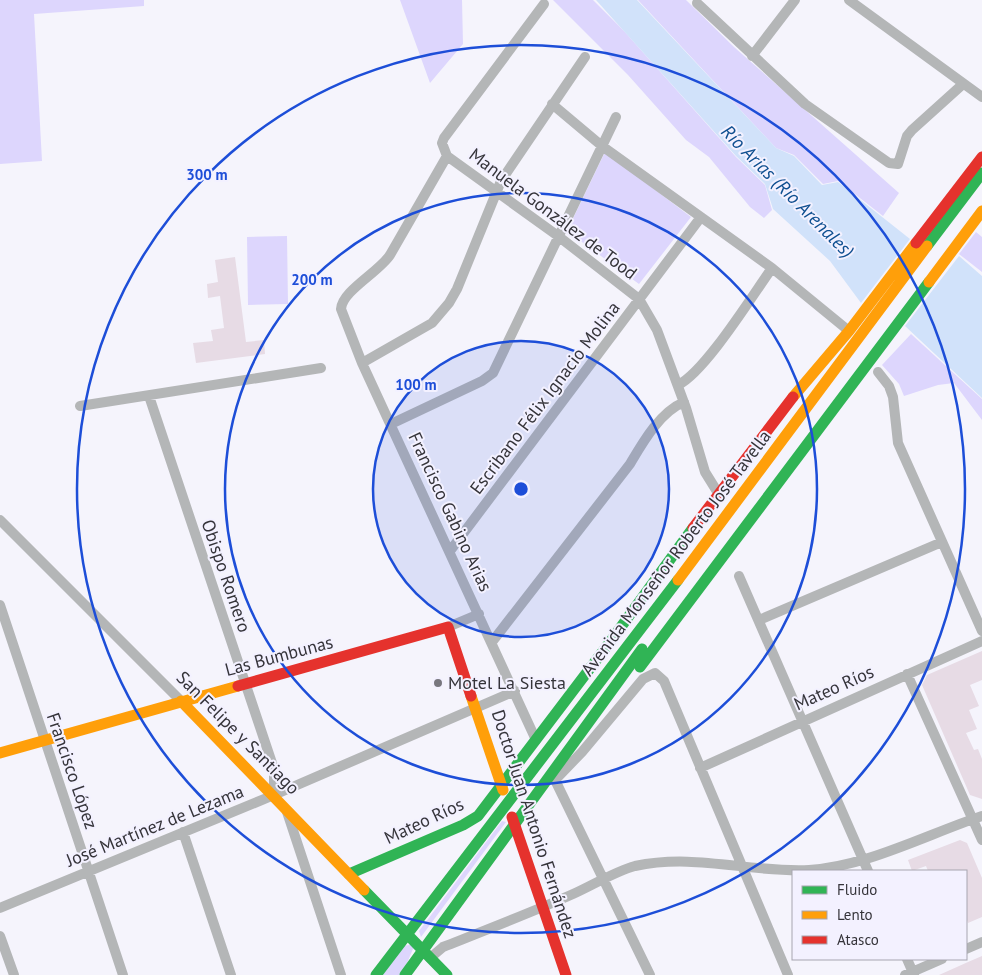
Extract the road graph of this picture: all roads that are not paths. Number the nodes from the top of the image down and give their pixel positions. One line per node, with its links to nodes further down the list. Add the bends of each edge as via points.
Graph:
1 (795, 0): 5 (street)
2 (849, 0): 7 (street)
3 (697, 3): 5 (street)
4 (544, 4): 12 (street, via 444,138 442,143)
5 (752, 56): 7 (street, via 821,117 893,165 901,161 907,136 912,130)
6 (585, 57): 9 (street)
7 (963, 84): 8 (street)
8 (981, 96)
9 (552, 104): 11 (street); 15 (street)
10 (616, 117): 11 (street)
11 (602, 146): 18 (street); 19 (street)
12 (447, 156): 15 (street, Manuela González de Tood); 24 (street, Francisco Gabino Arias, via 386,261 345,297 341,306)
13 (982, 157): 17 (main road)
14 (982, 173): 17 (main road, Avenida Monseñor Roberto José Tavella)
15 (496, 192): 19 (street, Manuela González de Tood); 24 (street, via 457,289 444,310 432,322)
16 (977, 200): 17 (main road, Avenida Monseñor Roberto José Tavella)
17 (967, 209): 22 (main road, Mateo Ríos); 23 (main road, Avenida Monseñor Roberto José Tavella); 23 (main road)
18 (701, 217): 20 (street); 21 (street, Escribano Félix Ignacio Molina)
19 (558, 236): 21 (street, Manuela González de Tood); 31 (street, via 493,373)
20 (772, 268): 22 (street); 27 (street, via 705,361)
21 (639, 299): 27 (street, Manuela González de Tood, via 657,330); 35 (street, Escribano Félix Ignacio Molina)
22 (848, 331): 32 (main road, Mateo Ríos, via 799,388)
23 (871, 341): 54 (main road); 57 (main road, Avenida Monseñor Roberto José Tavella); 60 (main road, Avenida Monseñor Roberto José Tavella)
24 (362, 363): 31 (street, Francisco Gabino Arias)
25 (321, 368): 28 (street)
26 (878, 372): 34 (street, via 893,397 898,443)
27 (678, 385): 29 (street, Manuela González de Tood)
28 (149, 396): 30 (street); 45 (street, Obispo Romero)
29 (684, 402): 32 (street, Manuela González de Tood, via 705,472); 43 (street, via 670,410 642,443 630,464)
30 (80, 406)
31 (391, 424): 35 (street, Francisco Gabino Arias)
32 (718, 494): 51 (main road, Mateo Ríos)
33 (0, 520): 47 (street, San Felipe y Santiago)
34 (942, 542): 39 (street); 41 (street)
35 (450, 551): 38 (street, Francisco Gabino Arias)
36 (739, 576): 39 (street)
37 (0, 605): 50 (street, Francisco López)
38 (479, 614): 40 (street, Las Bumbunas); 43 (street, Francisco Gabino Arias)
39 (759, 620): 49 (street)
40 (448, 627): 45 (main road, Las Bumbunas); 48 (main road, Doctor Juan Antonio Fernández)
41 (982, 631)
42 (982, 641): 44 (street, Mateo Ríos)
43 (492, 642): 46 (street, Francisco Gabino Arias)
44 (907, 674): 49 (street, Mateo Ríos); 59 (street)
45 (246, 683): 47 (main road, Las Bumbunas); 56 (street, Obispo Romero, via 274,769)
46 (514, 691): 48 (street, José Martínez de Lezama); 51 (street, Francisco Gabino Arias)
47 (181, 701): 50 (main road, Las Bumbunas); 56 (main road, San Felipe y Santiago)
48 (476, 707): 55 (main road, Doctor Juan Antonio Fernández); 56 (street, José Martínez de Lezama)
49 (802, 722): 53 (street, Mateo Ríos); 63 (street)
50 (44, 740): 52 (main road, Las Bumbunas); 66 (street, Francisco López)
51 (536, 740): 55 (main road, Mateo Ríos)
52 (0, 753)
53 (700, 768): 54 (street, via 664,681 655,673 643,678); 64 (street)
54 (555, 780): 60 (main road); 68 (street)
55 (501, 783): 57 (main road, Doctor Juan Antonio Fernández); 67 (main road, Mateo Ríos, via 471,821)
56 (274, 795): 58 (main road, San Felipe y Santiago); 61 (street, José Martínez de Lezama)
57 (508, 804): 60 (main road, Doctor Juan Antonio Fernández); 71 (main road, Avenida Monseñor Roberto José Tavella)
58 (285, 806): 67 (main road, San Felipe y Santiago); 82 (street)
59 (977, 818): 62 (street); 63 (street)
60 (514, 823): 69 (main road, Doctor Juan Antonio Fernández); 75 (main road, Avenida Monseñor Roberto José Tavella)
61 (184, 832): 66 (street, José Martínez de Lezama); 81 (street)
62 (982, 840)
63 (862, 859): 64 (street, via 842,866 808,870); 65 (street)
64 (740, 866): 68 (street, via 704,861 666,862 633,867); 88 (street)
65 (868, 870)
66 (88, 872): 70 (street, José Martínez de Lezama); 80 (street, Francisco López)
67 (349, 874): 71 (main road, San Felipe y Santiago)
68 (604, 880): 69 (street); 87 (street)
69 (543, 907): 75 (street); 86 (main road, Doctor Juan Antonio Fernández)
70 (0, 908)
71 (406, 934): 75 (main road, San Felipe y Santiago); 83 (main road, Avenida Monseñor Roberto José Tavella)
72 (0, 936): 79 (street)
73 (982, 942): 74 (street)
74 (967, 949)
75 (426, 954): 84 (main road, Avenida Monseñor Roberto José Tavella); 85 (main road, San Felipe y Santiago)
76 (907, 960): 78 (street)
77 (940, 960): 78 (street)
78 (910, 974)
79 (14, 975)
80 (123, 975)
81 (231, 975)
82 (341, 975)
83 (376, 975)
84 (405, 975)
85 (447, 975)
86 (566, 975)
87 (650, 975)
88 (788, 975)

